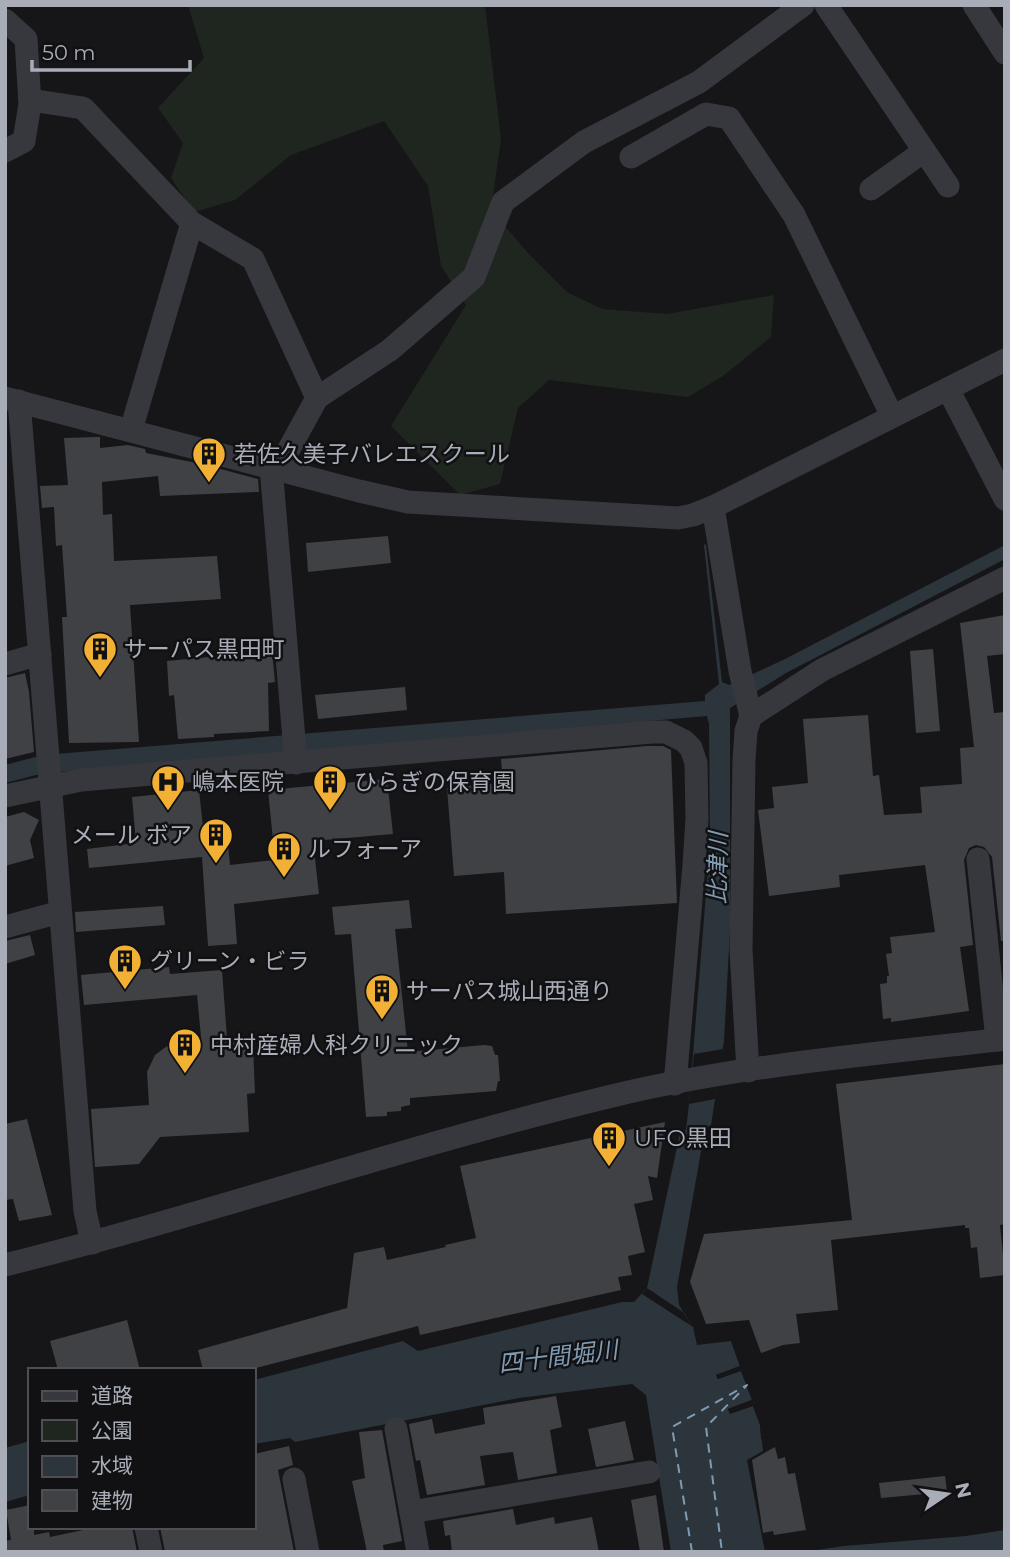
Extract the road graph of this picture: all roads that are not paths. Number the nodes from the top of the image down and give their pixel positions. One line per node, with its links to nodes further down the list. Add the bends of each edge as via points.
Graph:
1 (803, 5): 15 (street, via 699,82 584,142 503,202 474,277 390,350)
2 (825, 5): 8 (street)
3 (974, 5): 5 (street)
4 (5, 20): 6 (street, via 26,39)
5 (1005, 53)
6 (30, 100): 7 (street, via 24,141); 12 (street, via 83,108)
7 (5, 151)
8 (924, 151): 10 (street); 11 (street)
9 (631, 157): 17 (street, via 706,114 729,118 794,215)
10 (948, 186)
11 (871, 189)
12 (192, 223): 15 (street, via 253,259); 18 (street)
13 (1005, 360): 14 (street)
14 (948, 388): 17 (street); 20 (street)
15 (317, 398): 19 (street)
16 (12, 399): 18 (street); 23 (street)
17 (892, 416): 21 (street)
18 (131, 430): 19 (street)
19 (275, 468): 21 (street, via 408,502 678,518); 26 (street)
20 (1005, 499)
21 (713, 507): 25 (street)
22 (1005, 578): 25 (street)
23 (40, 654): 24 (street); 27 (street)
24 (5, 664)
25 (749, 710): 33 (street)
26 (296, 759): 27 (street, via 81,780); 34 (street, via 652,732 666,732 684,741 696,763 697,819)
27 (49, 772): 28 (street); 30 (street)
28 (5, 796)
29 (978, 859): 32 (street)
30 (60, 912): 31 (street); 35 (street, via 85,1211)
31 (5, 927)
32 (1001, 1040): 33 (street)
33 (736, 1073): 34 (street)
34 (681, 1083): 35 (street, via 483,1129)
35 (92, 1243): 36 (street)
36 (5, 1265)
37 (396, 1429): 40 (street)
38 (649, 1472): 40 (street)
39 (294, 1479): 43 (street)
40 (411, 1512): 44 (street)
41 (146, 1529): 42 (street)
42 (151, 1552)
43 (308, 1552)
44 (418, 1552)

